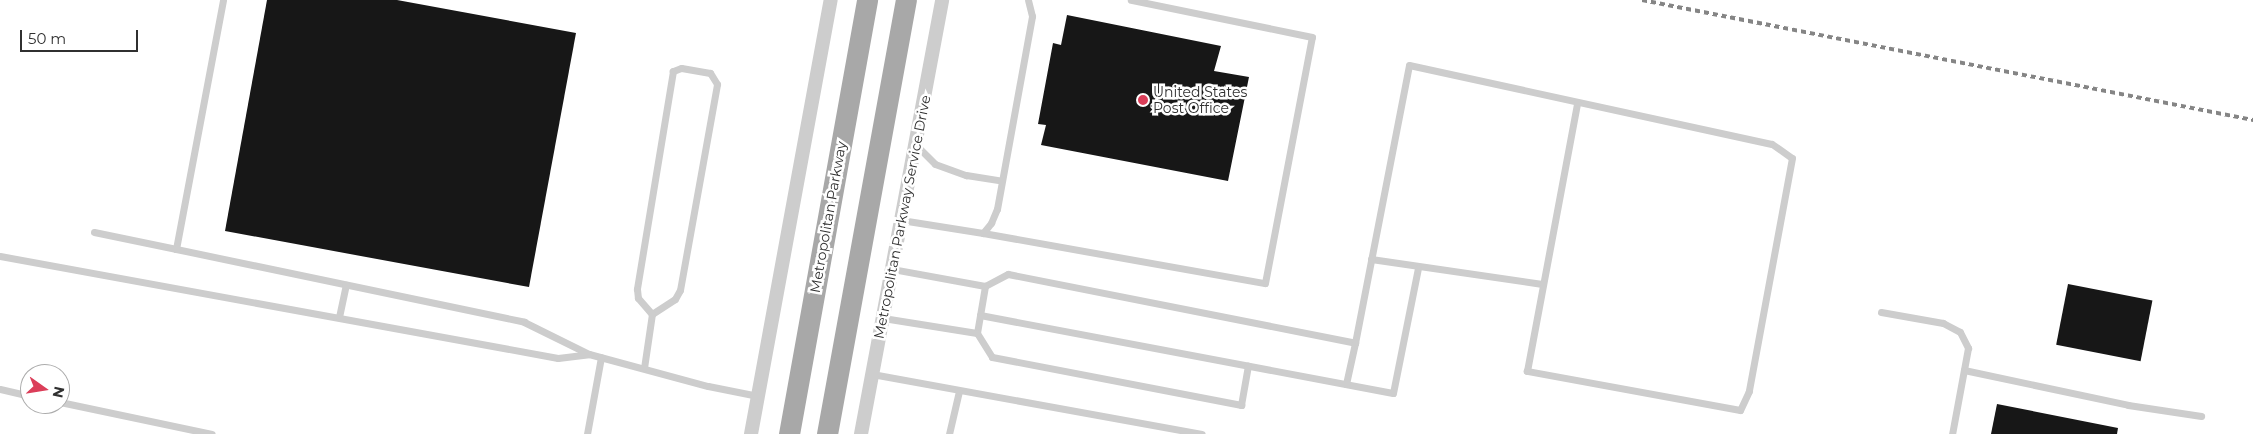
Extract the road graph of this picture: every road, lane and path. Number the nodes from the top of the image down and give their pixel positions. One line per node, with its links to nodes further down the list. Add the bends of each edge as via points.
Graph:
1 (223, 0): 14 (lane)
2 (831, 0): 39 (street)
3 (867, 0): 45 (main road, Metropolitan Parkway)
4 (906, 0): 46 (main road)
5 (942, 0): 9 (street, Metropolitan Parkway Service Drive)
6 (1028, 0): 10 (lane, via 1032,16)
7 (1131, 0): 13 (lane, via 1312,37 1265,283)
8 (1577, 103): 16 (lane, via 1410,66); 19 (lane); 19 (lane, via 1772,144 1792,158 1748,391 1740,410 1527,371)
9 (915, 144): 10 (lane, via 935,164 966,175); 11 (street, Metropolitan Parkway Service Drive)
10 (1002, 181): 13 (lane, via 997,210)
11 (901, 220): 13 (lane); 18 (street, Metropolitan Parkway Service Drive)
12 (94, 232): 14 (lane)
13 (983, 233)
14 (176, 249): 20 (lane)
15 (0, 256): 25 (lane)
16 (1370, 259): 17 (lane); 28 (lane)
17 (1418, 268): 19 (lane); 35 (lane, via 1392,393)
18 (892, 269): 21 (lane); 26 (street, Metropolitan Parkway Service Drive)
19 (1542, 284)
20 (346, 285): 25 (lane); 29 (lane, via 524,322)
21 (985, 286): 24 (lane); 28 (lane, via 1008,274)
22 (1881, 312): 33 (lane, via 1943,323 1960,332 1968,348)
23 (652, 314): 23 (lane, via 675,299 680,290 717,84 710,73 681,68 673,71 637,289 638,298); 32 (lane)
24 (980, 315): 27 (lane); 31 (lane)
25 (339, 317): 29 (lane, via 558,358)
26 (883, 318): 27 (lane); 34 (street, Metropolitan Parkway Service Drive)
27 (977, 333): 31 (lane, via 992,357 1241,405)
28 (1355, 343): 35 (lane)
29 (589, 354): 30 (lane)
30 (601, 357): 32 (lane); 43 (lane)
31 (1248, 366): 35 (lane)
32 (644, 368): 39 (lane)
33 (1964, 370): 41 (lane, via 2128,405); 50 (lane)
34 (872, 374): 37 (lane); 47 (street, Metropolitan Parkway Service Drive)
35 (1346, 384)
36 (0, 389): 38 (lane)
37 (959, 391): 48 (lane); 49 (lane)
38 (20, 394)
39 (758, 396): 44 (street)
40 (70, 404): 42 (lane)
41 (2201, 416)
42 (212, 434)
43 (587, 434)
44 (751, 434)
45 (788, 434)
46 (827, 434)
47 (861, 434)
48 (949, 434)
49 (1202, 434)
50 (1952, 434)

